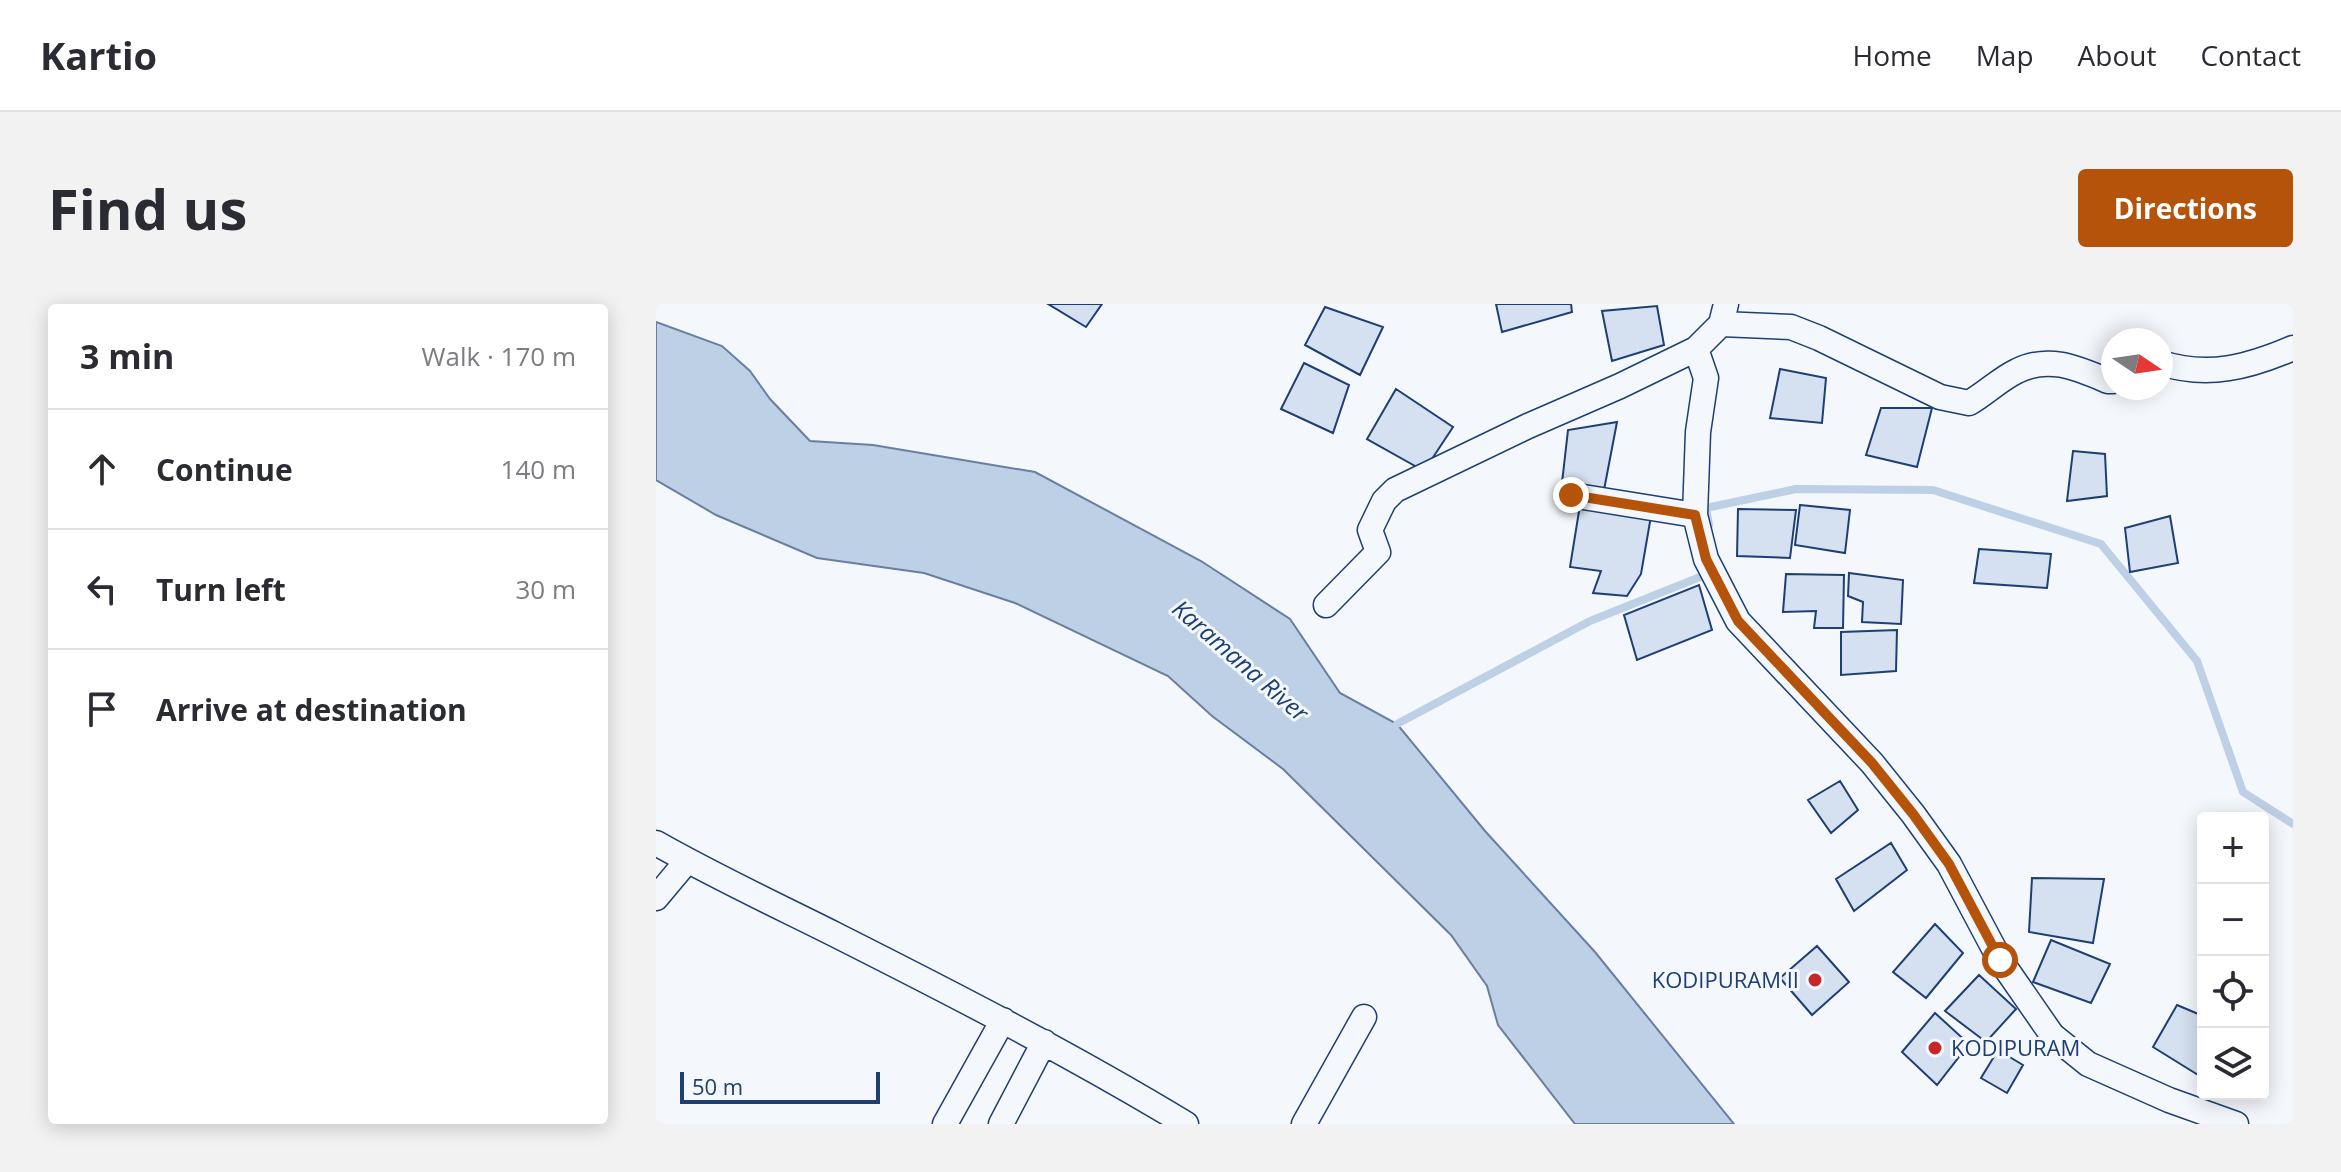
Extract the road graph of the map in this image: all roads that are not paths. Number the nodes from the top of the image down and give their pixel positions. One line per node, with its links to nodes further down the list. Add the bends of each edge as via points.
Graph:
1 (1723, 314): 3 (street); 5 (street, via 1791,327 1940,397 1969,403 2017,371 2045,362 2075,366)
2 (2293, 348): 4 (street, via 2217,371)
3 (1696, 349): 7 (street, via 1706,378); 8 (street, via 1395,490 1370,530 1378,552)
4 (2173, 366)
5 (2101, 378)
6 (1571, 495): 7 (street)
7 (1695, 515): 15 (street, via 1706,559 1738,621 1913,814 1949,864 2000,960 2052,1035 2088,1064)
8 (1326, 605)
9 (656, 843): 10 (street)
10 (687, 861): 11 (street); 13 (street)
11 (656, 898)
12 (1364, 1017): 19 (street)
13 (1003, 1020): 14 (street); 16 (street)
14 (1044, 1042): 17 (street); 18 (street)
15 (2192, 1118): 20 (street)
16 (945, 1124)
17 (1001, 1124)
18 (1186, 1124)
19 (1304, 1124)
20 (2236, 1124)

